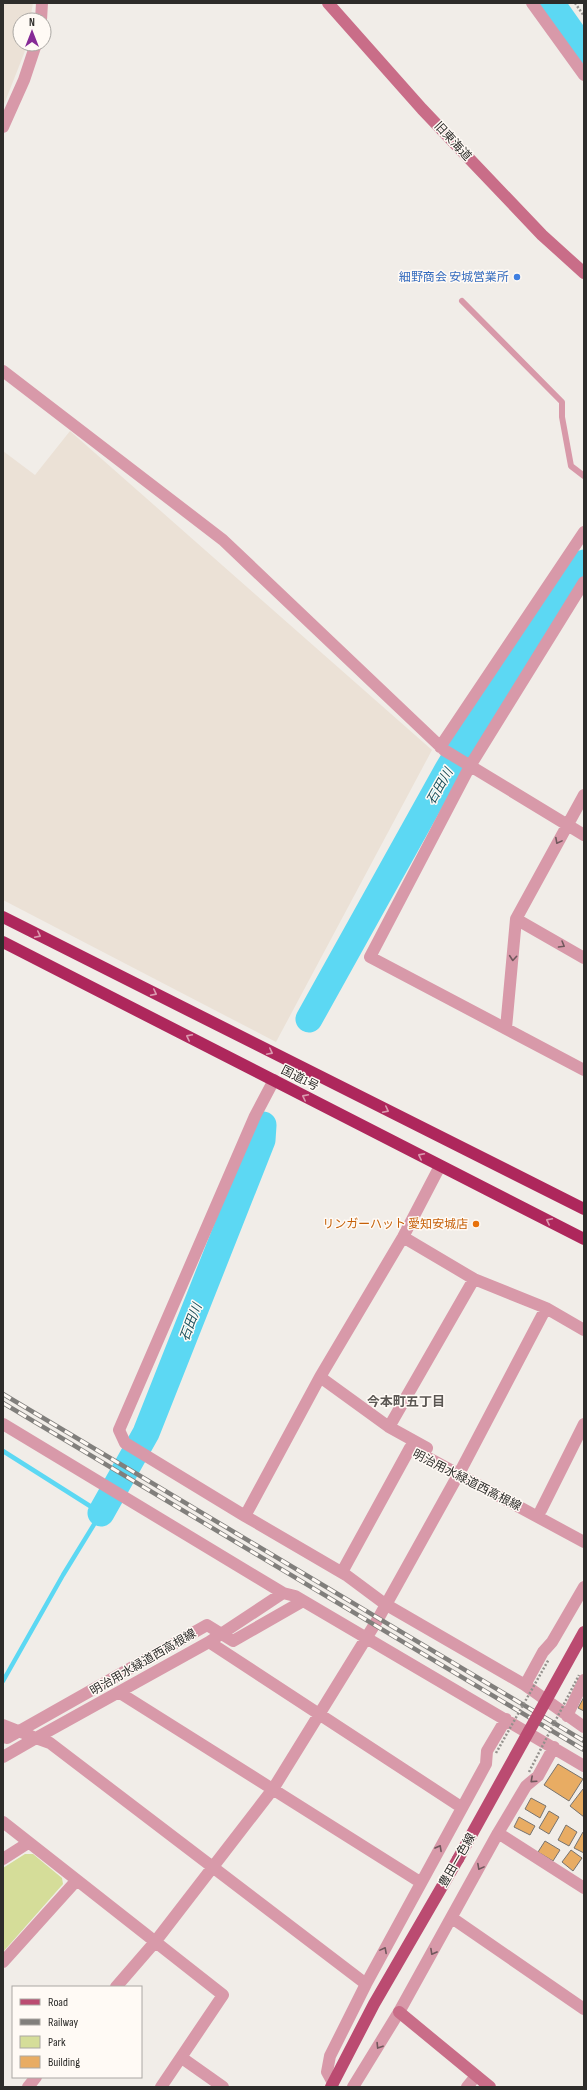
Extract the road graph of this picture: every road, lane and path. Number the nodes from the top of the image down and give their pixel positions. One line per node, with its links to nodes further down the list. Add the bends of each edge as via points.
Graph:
1 (328, 3): 8 (street, 旧東海道, via 422,109 542,235)
2 (532, 3): 6 (street)
3 (575, 3): 4 (path)
4 (584, 16)
5 (33, 52): 7 (street)
6 (584, 75)
7 (3, 127)
8 (584, 273)
9 (462, 301): 11 (lane, via 562,402 562,417 571,466)
10 (3, 371): 14 (street, via 223,540)
11 (584, 476)
12 (584, 532): 14 (street)
13 (584, 582): 15 (street)
14 (442, 748): 15 (street)
15 (468, 765): 17 (street); 23 (street, via 370,957)
16 (584, 795): 17 (street)
17 (567, 824): 18 (street); 20 (street, one-way to 20)
18 (584, 835)
19 (3, 917): 27 (highway, 国道1号, one-way to 27)
20 (516, 919): 22 (street, one-way to 22); 23 (street, one-way to 23)
21 (3, 942): 25 (highway, 国道1号, one-way to 21)
22 (584, 958)
23 (506, 1028): 24 (street)
24 (584, 1070)
25 (274, 1080): 26 (highway, 国道1号, one-way to 25); 39 (street, via 255,1116 119,1430 125,1443)
26 (440, 1166): 28 (street); 29 (highway, 国道1号, one-way to 26)
27 (584, 1209)
28 (403, 1237): 30 (street); 33 (street)
29 (584, 1239)
30 (474, 1279): 31 (street); 36 (street)
31 (546, 1308): 32 (street); 37 (street)
32 (584, 1330)
33 (320, 1377): 36 (street); 39 (street)
34 (3, 1424): 44 (street)
35 (584, 1424): 38 (street)
36 (389, 1427): 37 (street)
37 (461, 1471): 38 (street); 41 (street, 明治用水緑道西高根線); 42 (street, 明治用水緑道西高根線, via 410,1448); 46 (street)
38 (541, 1510): 40 (street)
39 (245, 1516): 42 (street)
40 (584, 1533)
41 (584, 1542)
42 (342, 1572): 46 (street)
43 (584, 1587): 53 (street, via 552,1642 542,1652)
44 (283, 1593): 45 (street); 48 (street)
45 (303, 1601): 48 (street, 明治用水緑道西高根線, via 233,1641); 49 (street)
46 (385, 1604): 49 (street); 53 (street)
47 (584, 1632): 88 (main road, 豊田一色線, bridge, via 374,2004)
48 (222, 1634): 50 (street); 60 (street, 明治用水緑道西高根線, via 207,1625)
49 (365, 1638): 55 (street); 57 (street)
50 (209, 1642): 54 (street); 55 (street)
51 (549, 1659): 64 (path, bridge)
52 (582, 1678): 56 (street); 67 (path, bridge)
53 (525, 1685): 56 (street)
54 (120, 1693): 62 (street); 68 (street)
55 (320, 1713): 68 (street); 69 (street)
56 (567, 1716): 59 (street)
57 (506, 1719): 63 (street); 69 (street, via 488,1750 486,1764)
58 (3, 1725): 60 (street)
59 (584, 1727)
60 (20, 1732): 61 (street, 明治用水緑道西高根線, via 7,1738); 62 (street)
61 (3, 1736)
62 (36, 1738): 65 (street); 74 (street, via 50,1743)
63 (554, 1747): 66 (street); 71 (street, one-way to 71, via 538,1776 526,1786)
64 (496, 1754)
65 (3, 1757)
66 (584, 1766)
67 (529, 1772)
68 (273, 1789): 74 (street); 76 (street)
69 (461, 1806): 76 (street, one-way to 69)
70 (3, 1822): 72 (street)
71 (498, 1833): 77 (street); 78 (street, one-way to 78)
72 (28, 1843): 73 (street); 75 (street)
73 (3, 1859)
74 (214, 1868): 79 (street); 81 (street)
75 (76, 1880): 79 (street); 80 (street)
76 (420, 1882): 81 (street, one-way to 76)
77 (584, 1888)
78 (452, 1918): 83 (street); 84 (street, one-way to 84)
79 (155, 1942): 82 (street); 85 (street, via 223,1995)
80 (3, 1962)
81 (366, 1984): 88 (street, via 330,2056 327,2072)
82 (117, 1986)
83 (584, 2009)
84 (399, 2012): 86 (street); 92 (street, one-way to 92)
85 (182, 2058): 90 (street); 91 (street)
86 (476, 2076): 93 (street); 94 (street)
87 (35, 2078): 89 (street)
88 (332, 2085)
89 (28, 2087)
90 (161, 2087)
91 (223, 2087)
92 (353, 2087)
93 (467, 2087)
94 (490, 2087)

